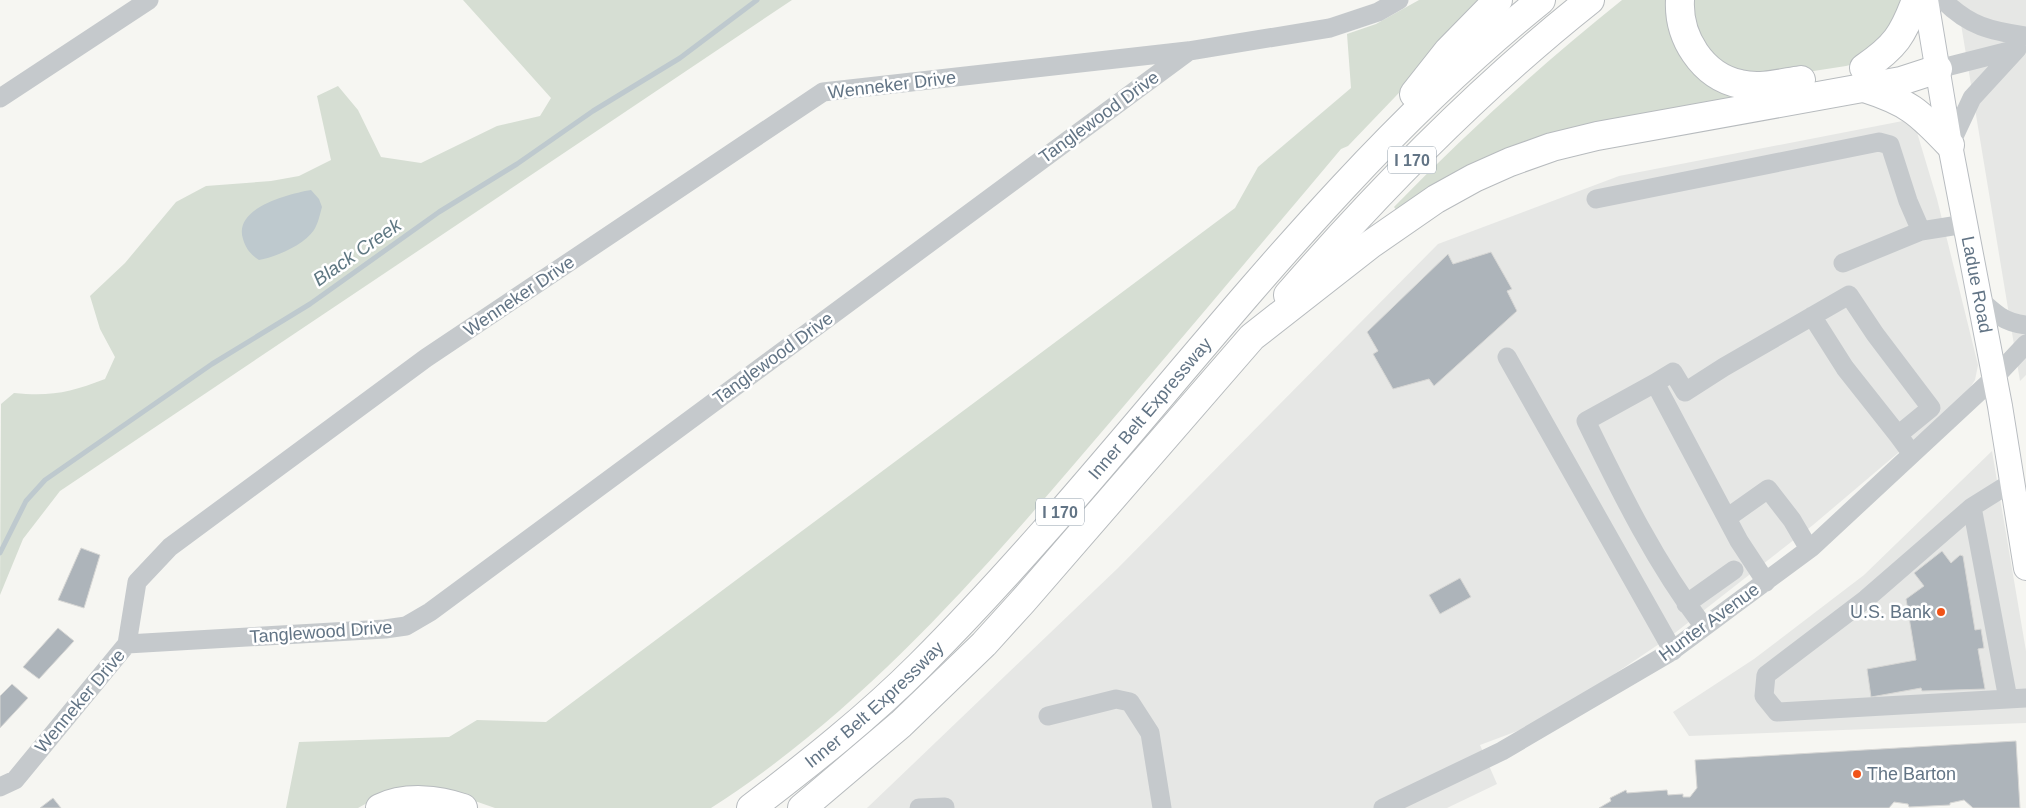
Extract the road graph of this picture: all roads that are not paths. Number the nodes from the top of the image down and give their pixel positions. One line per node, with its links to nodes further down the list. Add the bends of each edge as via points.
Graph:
1 (149, 0): 14 (street)
2 (1399, 0): 11 (street, Tanglewood Drive, via 1378,12 1330,28)
3 (1498, 0): 16 (highway, via 1448,51)
4 (1541, 0): 16 (highway, Inner Belt Expressway / I 170, via 1444,85)
5 (1590, 0): 24 (highway, I 170, via 1492,83 1421,150 1367,206)
6 (1680, 0): 13 (highway, via 1686,38 1694,53 1708,68 1739,84 1757,86)
7 (1916, 0): 13 (highway, via 1899,38)
8 (1926, 0): 12 (main road, Ladue Road)
9 (1942, 0): 10 (street, via 1975,25 2000,32)
10 (2023, 44): 12 (street); 15 (street, via 1972,98)
11 (1188, 51): 40 (street, Tanglewood Drive, via 430,612 406,626 385,630); 40 (street, Wenneker Drive, via 823,92 426,358 175,543 137,582)
12 (1938, 69): 13 (highway, via 1896,64); 15 (main road, Ladue Road)
13 (1863, 78): 15 (highway, via 1925,118); 24 (highway, via 1597,136 1510,162 1474,178 1406,218)
14 (0, 98)
15 (1950, 145): 18 (main road, Ladue Road)
16 (1342, 188): 49 (highway, Inner Belt Expressway / I 170, via 959,626 832,745)
17 (1596, 199): 19 (street, via 1879,142 1890,145)
18 (1965, 224): 19 (street); 21 (main road, Ladue Road)
19 (1921, 231): 20 (street)
20 (1843, 263)
21 (1978, 298): 23 (street, via 2000,318); 27 (main road, Ladue Road)
22 (1812, 316): 28 (street, via 1685,392 1673,372); 29 (street, via 1845,368); 29 (street, via 1849,295 1931,408)
23 (2026, 325)
24 (1252, 338): 45 (highway, Inner Belt Expressway / I 170, via 984,644 901,724)
25 (2026, 344): 27 (street, Hunter Avenue)
26 (1507, 357): 41 (street)
27 (1995, 378): 30 (street, Hunter Avenue); 31 (main road, Ladue Road)
28 (1655, 383): 33 (street); 38 (street, via 1586,421 1628,508)
29 (1898, 435): 30 (street)
30 (1912, 454): 34 (street, Hunter Avenue)
31 (2012, 482): 32 (street); 35 (main road, Ladue Road)
32 (1972, 507): 42 (street); 42 (street, via 1866,599 1766,675 1764,696 1777,712)
33 (1727, 518): 34 (street, via 1768,490 1792,520); 37 (street)
34 (1809, 549): 37 (street, Hunter Avenue)
35 (2026, 568)
36 (1734, 570): 38 (street)
37 (1766, 582): 39 (street, Hunter Avenue)
38 (1686, 604): 39 (street)
39 (1704, 627): 41 (street, Hunter Avenue)
40 (127, 644): 44 (street, Wenneker Drive, via 15,780)
41 (1672, 650): 52 (street, Hunter Avenue, via 1502,751)
42 (2017, 698)
43 (1048, 716): 51 (street, via 1116,699 1130,702 1150,733)
44 (0, 787)
45 (806, 805)
46 (945, 807): 50 (street)
47 (380, 808): 48 (highway, via 408,800 432,800)
48 (463, 808)
49 (751, 808)
50 (919, 808)
51 (1162, 808)
52 (1383, 808)

